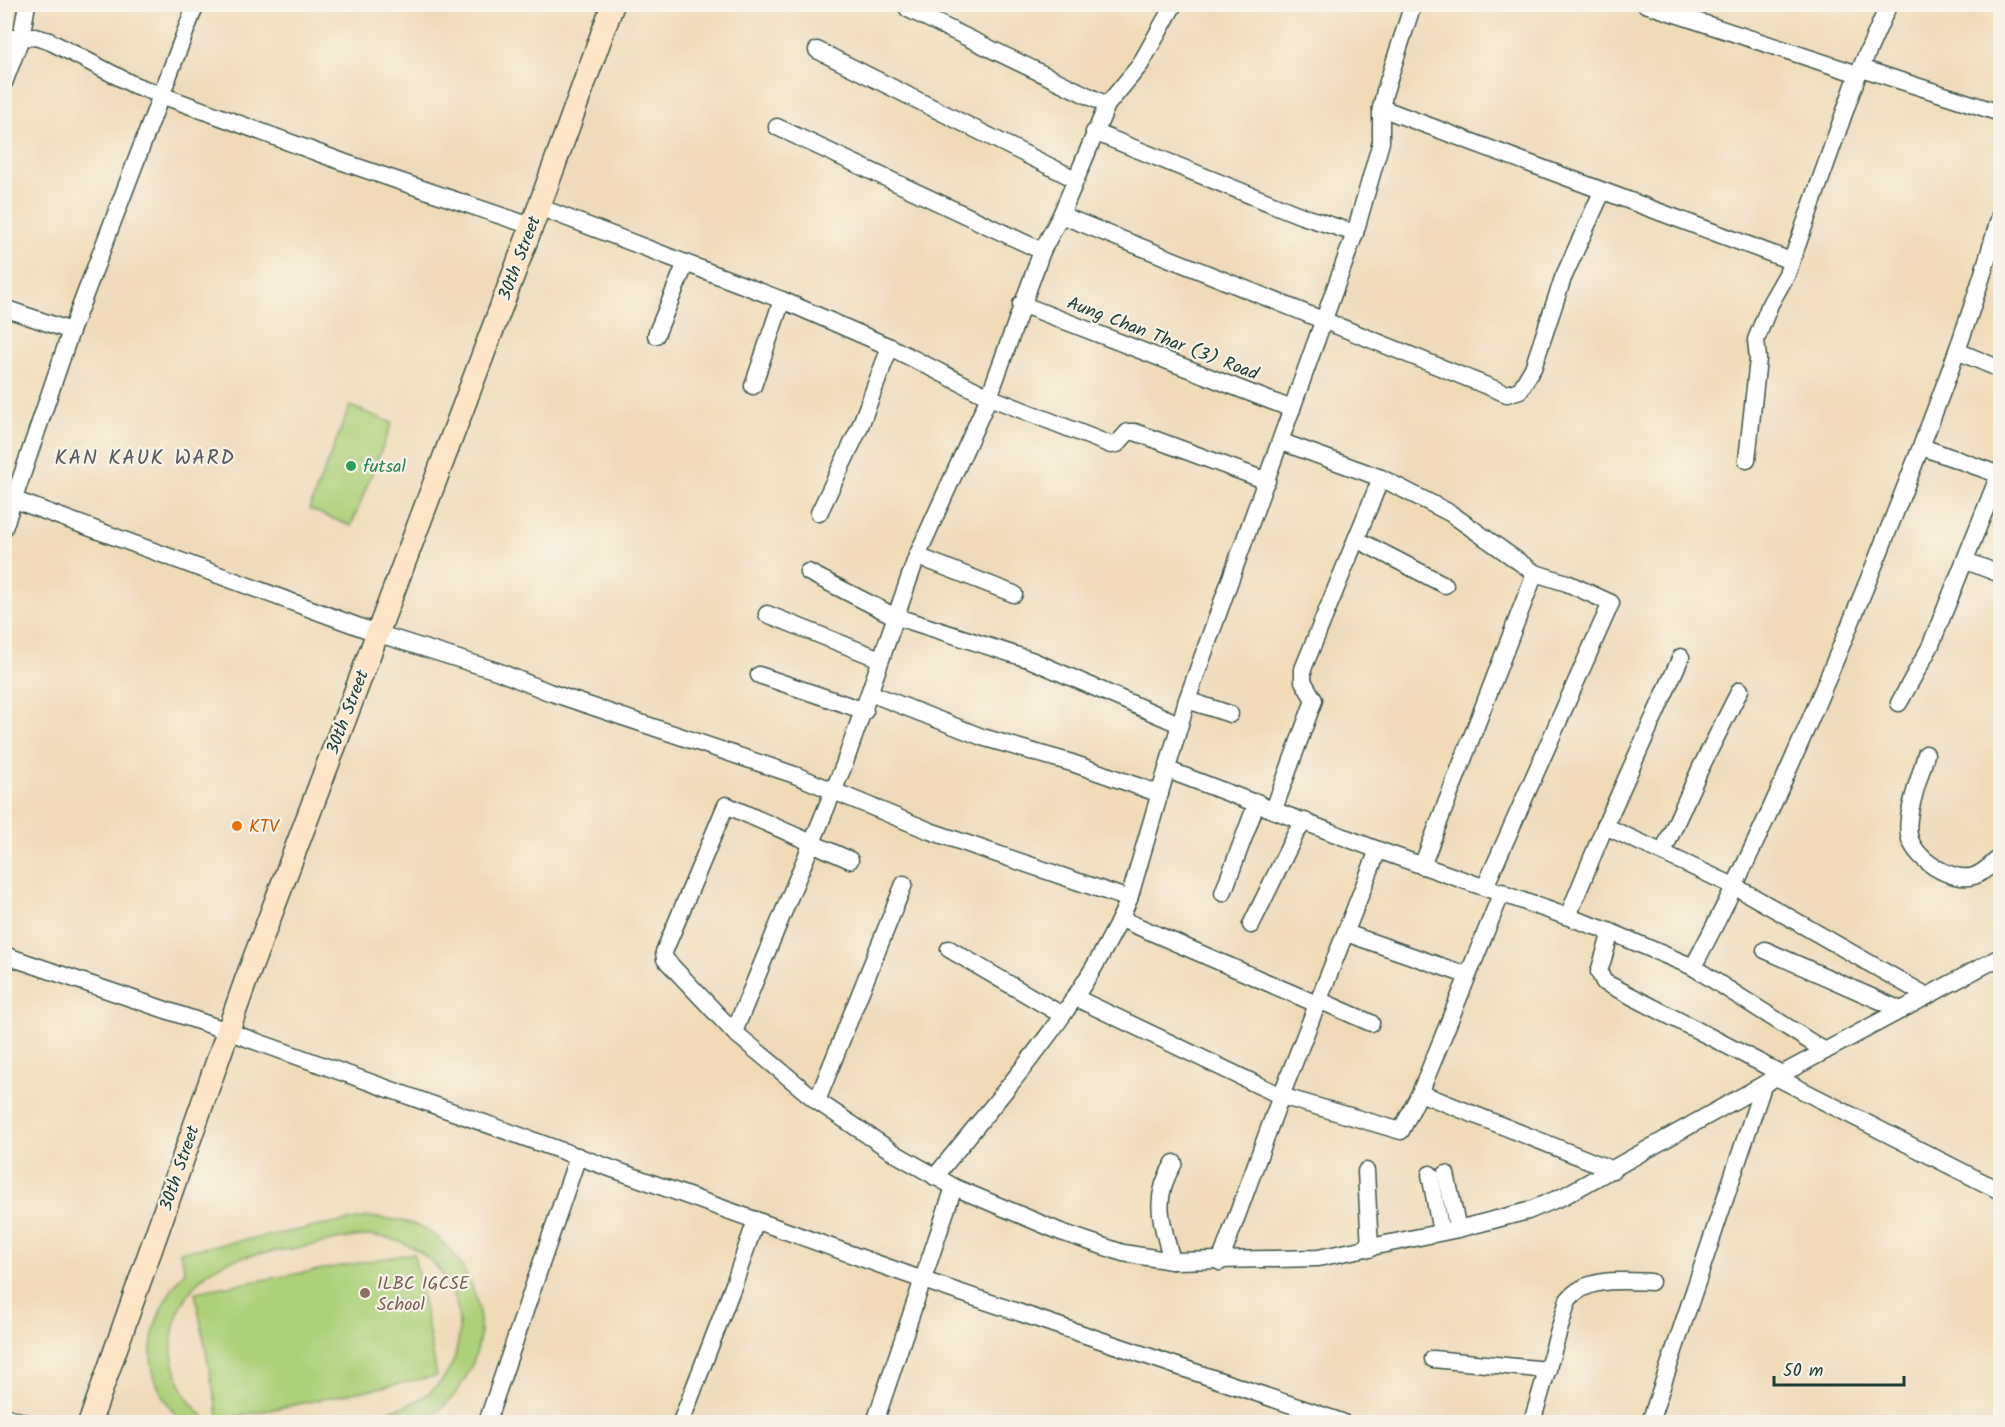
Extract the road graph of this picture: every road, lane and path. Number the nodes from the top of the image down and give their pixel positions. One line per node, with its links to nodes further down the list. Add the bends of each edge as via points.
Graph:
1 (27, 4): 9 (street)
2 (196, 4): 13 (street)
3 (613, 4): 23 (main road, 30th Street)
4 (1174, 4): 14 (street, via 1140,65)
5 (1413, 4): 15 (street)
6 (1645, 4): 11 (street)
7 (1889, 4): 11 (street)
8 (908, 9): 14 (street)
9 (13, 38): 12 (street); 13 (street, via 49,41 119,78)
10 (818, 50): 19 (street)
11 (1859, 71): 16 (street); 26 (street)
12 (4, 83)
13 (161, 94): 23 (street, via 343,162); 32 (street)
14 (1107, 105): 18 (street)
15 (1381, 108): 20 (street); 24 (street, via 1380,150)
16 (2001, 113)
17 (777, 127): 25 (street)
18 (1095, 132): 19 (street); 24 (street, via 1302,216)
19 (1075, 179): 21 (street)
20 (1602, 192): 26 (street); 31 (street, via 1563,278 1533,368 1520,390 1507,394)
21 (1061, 215): 25 (street); 31 (street)
22 (2001, 215): 35 (street)
23 (535, 217): 27 (street); 59 (main road, 30th Street)
24 (1355, 233): 31 (street)
25 (1042, 251): 29 (street)
26 (1791, 261): 42 (street, via 1756,340 1758,359)
27 (685, 265): 28 (street); 33 (street)
28 (782, 300): 34 (street); 37 (street)
29 (1021, 304): 38 (street); 39 (street, Aung Chan Thar (3) Road)
30 (4, 308): 32 (street)
31 (1323, 321): 39 (street)
32 (71, 331): 46 (street)
33 (656, 335)
34 (890, 347): 38 (street); 47 (street, via 859,429)
35 (1957, 351): 36 (street); 41 (street)
36 (2001, 369)
37 (753, 386)
38 (989, 397): 45 (street, via 1111,445 1128,432 1135,432); 50 (street)
39 (1292, 409): 40 (street)
40 (1282, 442): 44 (street); 45 (street)
41 (1922, 447): 43 (street); 86 (street, via 1823,692)
42 (1747, 460)
43 (2000, 475): 51 (street)
44 (1381, 478): 49 (street); 53 (street, via 1450,513)
45 (1267, 481): 65 (street)
46 (10, 498): 48 (street); 59 (street)
47 (819, 513)
48 (4, 528)
49 (1356, 539): 55 (street); 75 (street, via 1303,669 1304,681 1314,700)
50 (917, 556): 56 (street); 58 (street)
51 (1966, 561): 54 (street); 66 (street, via 1930,647)
52 (808, 572): 58 (street)
53 (1535, 573): 83 (street); 85 (street, via 1611,603)
54 (2001, 574)
55 (1445, 585)
56 (1014, 594)
57 (767, 614): 61 (street)
58 (894, 616): 61 (street); 69 (street, via 1031,660)
59 (376, 633): 72 (street, via 497,670 549,692); 107 (main road, 30th Street)
60 (1681, 657): 77 (street)
61 (880, 658): 64 (street)
62 (759, 675): 67 (street)
63 (1740, 690): 80 (street)
64 (870, 693): 67 (street); 73 (street, via 982,736)
65 (1187, 700): 68 (street); 69 (street)
66 (1899, 703)
67 (865, 711): 72 (street)
68 (1230, 714)
69 (1179, 724): 71 (street)
70 (1926, 754): 81 (street, via 1911,810 1909,836 1921,857 1960,878 1985,870)
71 (1168, 770): 73 (street); 74 (street)
72 (833, 791): 78 (street); 89 (street, via 930,831)
73 (1160, 794): 89 (street)
74 (1257, 802): 75 (street); 88 (street)
75 (1275, 809): 76 (street)
76 (1305, 821): 79 (street); 92 (street)
77 (1605, 826): 80 (street); 90 (street)
78 (811, 844): 82 (street); 108 (street); 108 (street, via 726,805 664,952 665,959)
79 (1378, 850): 83 (street); 94 (street)
80 (1663, 852): 86 (street)
81 (2001, 857)
82 (850, 860)
83 (1422, 866): 85 (street)
84 (904, 884): 113 (street)
85 (1485, 887): 87 (street)
86 (1736, 887): 99 (street); 101 (street)
87 (1502, 892): 90 (street); 100 (street)
88 (1223, 893)
89 (1129, 899): 91 (street)
90 (1568, 916): 93 (street)
91 (1120, 919): 102 (street); 103 (street)
92 (1251, 925)
93 (1611, 932): 99 (street); 110 (street, via 1599,972 1604,982)
94 (1346, 933): 100 (street); 103 (street)
95 (949, 949): 105 (street)
96 (1765, 950): 104 (street)
97 (4, 955): 107 (street)
98 (2001, 957): 101 (street)
99 (1693, 967): 109 (street)
100 (1466, 975): 111 (street)
101 (1927, 996): 104 (street)
102 (1074, 997): 105 (street); 112 (street)
103 (1320, 1003): 106 (street); 112 (street)
104 (1901, 1010): 109 (street)
105 (1062, 1015): 118 (street)
106 (1371, 1023)
107 (227, 1031): 114 (street); 133 (main road, 30th Street)
108 (734, 1032): 113 (street)
109 (1825, 1051): 110 (street)
110 (1774, 1079): 116 (street); 120 (street); 139 (street)
111 (1420, 1093): 112 (street, via 1401,1131); 116 (street)
112 (1281, 1096): 126 (street)
113 (817, 1101): 118 (street)
114 (578, 1156): 121 (street); 134 (street)
115 (1174, 1163): 125 (street, via 1163,1180 1159,1204)
116 (1613, 1170): 122 (street, via 1528,1211)
117 (1366, 1171): 124 (street)
118 (935, 1177): 119 (street)
119 (954, 1187): 125 (street, via 1061,1232 1123,1253); 127 (street)
120 (2001, 1191)
121 (756, 1220): 127 (street); 135 (street)
122 (1458, 1229): 123 (street); 123 (street, via 1438,1174)
123 (1441, 1232): 124 (street)
124 (1370, 1249): 126 (street, via 1306,1259)
125 (1172, 1262): 126 (street)
126 (1220, 1262)
127 (923, 1280): 136 (street); 137 (street)
128 (1651, 1282): 130 (street, via 1613,1281 1574,1292 1568,1300)
129 (1433, 1359): 130 (street)
130 (1548, 1370): 138 (street)
131 (4, 1416): 132 (street)
132 (23, 1422)
133 (90, 1422)
134 (487, 1422)
135 (681, 1422)
136 (875, 1422)
137 (1342, 1422)
138 (1532, 1422)
139 (1650, 1422)

